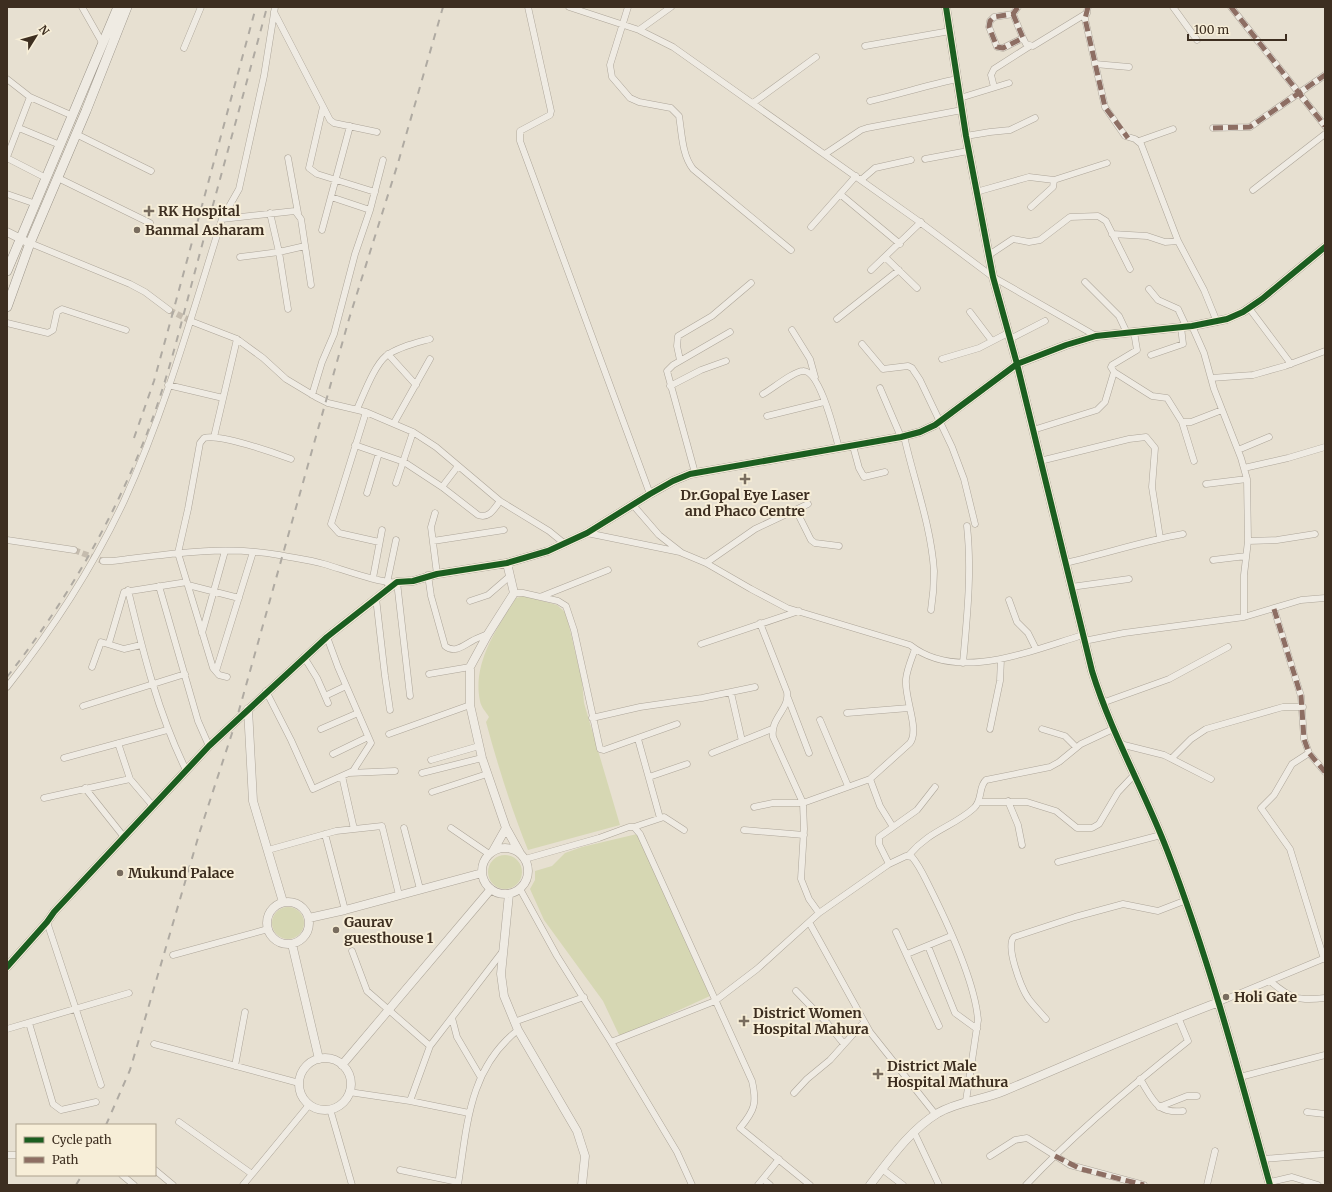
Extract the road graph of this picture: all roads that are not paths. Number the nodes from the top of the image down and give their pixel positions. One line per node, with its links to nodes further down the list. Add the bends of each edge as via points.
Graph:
1 (82, 7): 21 (street)
2 (118, 7): 21 (main road)
3 (127, 7): 48 (main road)
4 (201, 7): 24 (street)
5 (528, 7): 178 (street, via 551,111 550,116 520,131 520,141)
6 (569, 7): 16 (street)
7 (628, 7): 16 (street)
8 (671, 7): 17 (street)
9 (946, 7): 18 (street)
10 (1018, 7): 15 (street)
11 (1173, 7): 20 (street)
12 (1232, 7): 33 (street)
13 (275, 10): 38 (street); 78 (street, via 264,76 239,190)
14 (1087, 10): 23 (street); 26 (street, via 1085,19)
15 (1013, 14): 19 (street); 19 (street, via 994,17 990,21 989,27 994,44 1003,48)
16 (623, 24): 17 (street); 91 (street, via 610,71 624,93 639,102 665,106 676,111 688,163)
17 (639, 30): 37 (street, via 673,47)
18 (950, 31): 22 (street); 30 (street)
19 (1023, 38): 23 (street)
20 (1197, 40)
21 (104, 44): 40 (main road)
22 (866, 46)
23 (1030, 46): 32 (street, via 994,69 991,76)
24 (184, 48)
25 (816, 57): 37 (street)
26 (1095, 64): 27 (street); 51 (street, via 1105,107 1125,136)
27 (1128, 67)
28 (1325, 75): 33 (street)
29 (7, 79): 34 (street)
30 (957, 79): 35 (street); 36 (street)
31 (1008, 83): 32 (street)
32 (994, 87): 35 (street)
33 (1301, 94): 43 (street); 45 (street, via 1250,127)
34 (30, 97): 40 (street); 44 (street)
35 (960, 98): 39 (street)
36 (870, 101)
37 (753, 103): 54 (street)
38 (323, 107): 42 (street, via 334,123); 65 (street, via 308,164 312,171)
39 (962, 110): 50 (street); 54 (street, via 860,130)
40 (73, 116): 52 (main road)
41 (1035, 118): 50 (street, via 1010,130)
42 (350, 126): 47 (street); 65 (street)
43 (1325, 126)
44 (19, 128): 52 (street); 55 (street)
45 (1213, 128)
46 (1173, 129): 51 (street)
47 (377, 132)
48 (76, 134): 61 (street); 63 (main road)
49 (1325, 134): 67 (street)
50 (966, 136): 53 (street)
51 (1139, 142): 86 (street)
52 (60, 144): 62 (main road)
53 (968, 151): 57 (street); 69 (street)
54 (825, 154): 64 (street)
55 (7, 158): 62 (street)
56 (288, 158): 77 (street)
57 (925, 159)
58 (383, 160): 68 (street)
59 (912, 160): 64 (street, via 874,168)
60 (1107, 163): 66 (street)
61 (150, 171)
62 (46, 178): 73 (main road)
63 (58, 178): 80 (street); 87 (main road)
64 (858, 178): 71 (street); 79 (street)
65 (336, 179): 68 (street); 72 (street)
66 (1054, 180): 69 (street, via 1030,177); 74 (street, via 1053,187)
67 (1253, 190)
68 (375, 192): 75 (street)
69 (976, 192): 93 (street)
70 (7, 194): 73 (street)
71 (840, 194): 81 (street); 88 (street)
72 (331, 197): 75 (street); 82 (street)
73 (36, 204): 85 (main road)
74 (1031, 207)
75 (370, 210): 144 (street, via 355,254 334,334)
76 (270, 213): 77 (street, via 291,210); 78 (street); 92 (street)
77 (298, 213): 89 (street)
78 (222, 219): 139 (street)
79 (921, 222): 88 (street); 100 (street)
80 (150, 223)
81 (811, 227)
82 (322, 230)
83 (7, 232): 85 (street)
84 (1112, 234): 86 (street, via 1153,237 1165,242); 93 (street, via 1102,217 1070,217 1040,240 1029,242 1013,239); 97 (street)
85 (20, 238): 87 (street); 96 (main road)
86 (1178, 241): 114 (street, via 1204,290)
87 (30, 243): 106 (main road); 109 (street, via 130,284)
88 (900, 244): 95 (street)
89 (305, 246): 92 (street); 103 (street)
90 (1325, 247): 107 (street)
91 (791, 250)
92 (279, 252): 94 (street); 108 (street)
93 (989, 255): 100 (street)
94 (240, 256)
95 (885, 257): 98 (street); 99 (street)
96 (8, 266)
97 (1130, 269)
98 (870, 270)
99 (899, 270): 104 (street); 111 (street)
100 (993, 277): 121 (street); 122 (street)
101 (1085, 282): 120 (street, via 1119,316)
102 (751, 283): 132 (street, via 712,316 678,336 676,346)
103 (311, 284)
104 (916, 288)
105 (1149, 289): 116 (street, via 1158,300 1178,309)
106 (7, 307)
107 (1249, 308): 114 (street); 135 (street)
108 (288, 309)
109 (169, 310)
110 (970, 312): 125 (street)
111 (837, 319)
112 (1045, 321): 121 (street)
113 (193, 322): 124 (street)
114 (1217, 322): 116 (street)
115 (7, 323): 117 (street, via 48,333 53,330 57,312 62,309)
116 (1186, 326): 120 (street); 129 (street, via 1183,344); 138 (street, via 1204,353)
117 (126, 330)
118 (792, 330): 137 (street, via 810,359)
119 (730, 332): 132 (street)
120 (1130, 333): 122 (street); 136 (street, via 1137,350 1112,365)
121 (1009, 336): 125 (street); 134 (street)
122 (1096, 336): 134 (street)
123 (430, 338): 128 (street)
124 (237, 339): 144 (street, via 286,379); 145 (street)
125 (992, 341): 131 (street, via 979,348)
126 (862, 344): 151 (street, via 883,369 908,366 912,368)
127 (1325, 351): 135 (street)
128 (388, 354): 140 (street); 147 (street, via 380,362)
129 (1151, 355)
130 (430, 359): 140 (street)
131 (942, 359)
132 (680, 360): 141 (street, via 667,371)
133 (726, 362): 141 (street, via 701,370)
134 (1017, 364): 151 (street); 154 (street)
135 (1291, 364): 138 (street, via 1253,375)
136 (1114, 372): 152 (street, via 1152,396 1167,398); 154 (street, via 1106,402 1097,410)
137 (815, 378): 143 (street, via 809,372 801,371); 146 (street)
138 (1211, 378): 148 (street)
139 (168, 385): 145 (street); 257 (street, via 154,430 109,531 80,582)
140 (416, 385): 153 (street)
141 (670, 386): 172 (street)
142 (880, 388): 157 (street)
143 (763, 394)
144 (312, 395): 147 (street, via 328,403)
145 (223, 398): 156 (street)
146 (824, 402): 150 (street); 162 (street)
147 (356, 410): 149 (street)
148 (1222, 410): 152 (street, via 1191,422); 163 (street)
149 (366, 412): 153 (street); 159 (street)
150 (767, 416)
151 (939, 422): 157 (street); 184 (street, via 964,479)
152 (1182, 422): 167 (street)
153 (394, 423): 155 (street)
154 (1033, 430): 166 (street)
155 (413, 432): 168 (street); 169 (street)
156 (214, 437): 165 (street); 203 (street, via 204,438 200,443)
157 (903, 437): 160 (street); 231 (street, via 925,516 931,551 934,583)
158 (1269, 438): 163 (street)
159 (355, 446): 164 (street); 196 (street, via 331,524 339,533)
160 (853, 446): 162 (street); 171 (street, via 864,477)
161 (1325, 447): 170 (street)
162 (839, 448): 172 (street)
163 (1238, 450): 170 (street)
164 (379, 453): 168 (street); 177 (street)
165 (291, 459)
166 (1040, 461): 191 (street, via 1146,437 1155,448 1152,487); 209 (street)
167 (1194, 461)
168 (404, 462): 174 (street); 176 (street)
169 (458, 466): 176 (street); 179 (street)
170 (1244, 468): 173 (street)
171 (885, 472)
172 (695, 473): 178 (street, via 673,481)
173 (1247, 479): 175 (street); 195 (street)
174 (396, 483)
175 (1206, 484)
176 (442, 487): 179 (street, via 473,513 482,517 488,515)
177 (367, 494)
178 (650, 494): 181 (street)
179 (500, 501): 197 (street, via 549,531)
180 (808, 504): 182 (street)
181 (633, 506): 188 (street); 202 (street, via 659,536)
182 (796, 510): 198 (street, via 810,540 814,543); 208 (street, via 755,529)
183 (434, 513): 194 (street, via 431,527)
184 (975, 524)
185 (967, 526): 247 (street, via 969,585)
186 (382, 530): 196 (street)
187 (504, 530): 194 (street)
188 (587, 533): 197 (street); 202 (street)
189 (1183, 534): 191 (street)
190 (1314, 534): 195 (street, via 1277,540)
191 (1160, 538): 209 (street)
192 (7, 540): 199 (street)
193 (396, 540): 218 (street)
194 (433, 541): 211 (street)
195 (1248, 541): 204 (street)
196 (379, 542): 214 (street)
197 (565, 544): 207 (street)
198 (839, 546)
199 (74, 550)
200 (225, 551): 201 (street); 203 (street); 222 (street)
201 (253, 552): 214 (street, via 322,564); 225 (street)
202 (682, 552): 208 (street)
203 (178, 553): 206 (street); 217 (street)
204 (1246, 556): 205 (street); 233 (street)
205 (1213, 560)
206 (103, 561)
207 (508, 563): 211 (street); 213 (street)
208 (706, 563): 232 (street, via 787,608)
209 (1065, 563): 220 (street)
210 (608, 570): 224 (street)
211 (437, 574): 212 (street)
212 (428, 575): 216 (street, via 413,582); 236 (street, via 445,646 450,649 462,648)
213 (510, 576): 223 (street); 229 (street, via 488,595)
214 (373, 578): 218 (street)
215 (1129, 579): 220 (street)
216 (398, 582): 218 (street); 226 (street); 261 (street)
217 (187, 584): 219 (street); 222 (street); 235 (street)
218 (387, 584)
219 (159, 586): 221 (street); 251 (street)
220 (1071, 587): 238 (street)
221 (128, 590): 239 (street, via 122,595); 241 (street)
222 (214, 592): 225 (street); 235 (street)
223 (514, 593): 224 (street); 236 (street)
224 (539, 597): 273 (street, via 558,601 566,606 570,615)
225 (239, 598): 250 (street)
226 (376, 598): 237 (street); 270 (street)
227 (1325, 598): 230 (street, via 1302,600)
228 (1009, 600): 243 (street, via 1017,622 1032,639)
229 (470, 601)
230 (1274, 609): 233 (street); 267 (street, via 1301,696)
231 (932, 610)
232 (799, 611): 234 (street); 244 (street, via 910,645)
233 (1244, 617): 238 (street)
234 (760, 623): 240 (street); 262 (street)
235 (202, 633): 250 (street)
236 (488, 634): 249 (street)
237 (327, 637): 245 (street); 255 (street)
238 (1084, 638): 243 (street); 264 (street)
239 (108, 643): 241 (street, via 124,648); 248 (street, via 101,642)
240 (701, 644)
241 (141, 645): 254 (street)
242 (1228, 647): 264 (street, via 1168,679)
243 (1036, 648): 246 (street)
244 (915, 649): 247 (street, via 941,659); 268 (street, via 906,679)
245 (304, 657): 258 (street); 260 (street)
246 (1001, 658): 247 (street); 278 (street, via 1000,681)
247 (963, 663)
248 (92, 666)
249 (470, 668): 252 (street); 265 (street)
250 (216, 671): 253 (street, via 219,675)
251 (185, 674): 254 (street); 288 (street)
252 (429, 674)
253 (227, 677)
254 (153, 683): 266 (street); 281 (street)
255 (346, 686): 260 (street); 271 (street)
256 (755, 687): 259 (street)
257 (7, 688)
258 (266, 691): 269 (street); 304 (street, via 312,788 316,789)
259 (732, 693): 273 (street, via 640,707); 285 (street)
260 (325, 696): 263 (street)
261 (410, 696)
262 (788, 698): 277 (street); 292 (street)
263 (328, 703)
264 (1102, 703): 280 (street)
265 (470, 705): 282 (street); 289 (street)
266 (84, 706)
267 (1302, 707): 293 (street, via 1304,739); 297 (street, via 1283,707 1206,729 1191,739)
268 (909, 708): 272 (street); 309 (street, via 914,730 912,740)
269 (248, 709): 288 (street); 335 (street, via 253,801)
270 (390, 710)
271 (358, 713): 276 (street); 283 (street)
272 (847, 713)
273 (592, 718): 284 (street, via 600,750)
274 (820, 720): 311 (street)
275 (677, 724): 284 (street)
276 (321, 729)
277 (772, 729): 285 (street); 316 (street, via 773,737)
278 (990, 729)
279 (1042, 729): 290 (street, via 1065,736)
280 (1113, 729): 287 (street); 290 (street)
281 (167, 730): 286 (street); 300 (street)
282 (389, 734)
283 (368, 737): 294 (street); 304 (street, via 370,746 353,771)
284 (638, 739): 307 (street)
285 (742, 741): 291 (street)
286 (118, 743): 295 (street); 308 (street)
287 (1120, 744): 297 (street); 306 (street)
288 (208, 746): 300 (street)
289 (479, 746): 296 (street); 298 (street)
290 (1076, 747): 317 (street, via 1050,767 986,780 981,786)
291 (712, 753)
292 (809, 753)
293 (1309, 753): 303 (street); 363 (street, via 1292,764 1274,795 1261,808 1290,849)
294 (333, 754)
295 (64, 758)
296 (482, 758): 302 (street); 305 (street)
297 (1172, 758): 310 (street)
298 (431, 760)
299 (687, 764): 307 (street)
300 (186, 770): 319 (street)
301 (395, 771): 304 (street)
302 (422, 772)
303 (1325, 772)
304 (345, 774): 327 (street)
305 (488, 774): 314 (street); 326 (street)
306 (1135, 774): 318 (street, via 1118,792 1099,824 1092,828 1077,828 1060,813 1042,805 1021,801); 331 (street)
307 (648, 777): 321 (street)
308 (130, 779): 313 (street); 319 (street)
309 (870, 779): 311 (street); 323 (street, via 880,806)
310 (1211, 779)
311 (848, 786): 316 (street)
312 (935, 787): 323 (street, via 917,810)
313 (85, 788): 315 (street); 333 (street)
314 (432, 792)
315 (44, 798)
316 (803, 802): 320 (street, via 773,803); 332 (street)
317 (978, 802): 318 (street); 337 (street, via 974,808 923,840)
318 (1008, 802): 334 (street, via 1018,825)
319 (153, 806): 333 (street)
320 (754, 807)
321 (660, 818): 322 (street); 328 (street, via 668,819)
322 (634, 827): 338 (street); 370 (street, via 640,834)
323 (893, 827): 340 (street, via 878,840)
324 (404, 828): 342 (street)
325 (451, 828): 336 (street)
326 (506, 828): 336 (street); 338 (street)
327 (354, 829): 330 (street); 346 (street, via 382,826)
328 (684, 830)
329 (744, 830): 332 (street)
330 (325, 834): 335 (street); 349 (street)
331 (1161, 834): 339 (street); 347 (street)
332 (804, 835): 350 (street, via 801,879 809,899)
333 (124, 836): 352 (street)
334 (1022, 845)
335 (268, 850): 348 (street)
336 (491, 853): 338 (street, via 507,848); 341 (street, via 484,860)
337 (909, 855): 340 (street); 356 (street, via 916,861)
338 (523, 856): 344 (street, via 529,874)
339 (1058, 862)
340 (889, 864): 350 (street)
341 (482, 873): 342 (street); 343 (street)
342 (420, 889): 346 (street)
343 (491, 889): 345 (street); 373 (street)
344 (520, 889): 345 (street); 368 (street, via 557,956)
345 (508, 894): 359 (street)
346 (399, 895): 349 (street)
347 (1184, 901): 371 (street); 377 (street, via 1158,911 1123,904 1014,937 1010,946 1023,988)
348 (283, 902): 351 (street, via 290,901 302,907); 354 (street, via 271,909 268,915)
349 (345, 910): 351 (street)
350 (819, 913): 353 (street)
351 (309, 918): 357 (street, via 308,932)
352 (47, 922): 364 (street); 372 (street)
353 (809, 922): 370 (street, via 757,969); 379 (street)
354 (268, 929): 357 (street, via 274,939); 362 (street)
355 (896, 932): 361 (street)
356 (951, 936): 358 (street); 383 (street, via 977,1007)
357 (292, 944): 390 (street)
358 (928, 946): 361 (street); 383 (street, via 955,1013)
359 (504, 950): 375 (street); 378 (street, via 502,988)
360 (352, 951): 373 (street, via 367,991)
361 (907, 954): 381 (street)
362 (173, 955)
363 (1324, 959): 365 (street)
364 (7, 967)
365 (1270, 981): 369 (street, via 1296,999); 371 (street)
366 (796, 991): 387 (street)
367 (129, 993): 372 (street)
368 (584, 997): 378 (street); 385 (street)
369 (1325, 998)
370 (714, 1001): 385 (street); 418 (street, via 752,1081 755,1095 753,1109 740,1128)
371 (1219, 1002): 376 (street); 394 (street)
372 (76, 1009): 380 (street); 397 (street)
373 (390, 1009): 388 (street); 391 (street)
374 (245, 1012): 392 (street)
375 (452, 1018): 388 (street); 393 (street, via 457,1038)
376 (1178, 1018): 395 (street, via 1188,1041); 402 (street, via 1001,1092)
377 (1046, 1019)
378 (514, 1022): 384 (street)
379 (864, 1022): 387 (street); 411 (street, via 888,1057)
380 (29, 1023): 382 (street); 403 (street, via 53,1104 61,1110)
381 (939, 1026)
382 (7, 1029)
383 (977, 1029): 402 (street)
384 (518, 1030): 393 (street, via 498,1049); 432 (street, via 577,1131 585,1156)
385 (611, 1042): 433 (street, via 677,1152)
386 (154, 1044): 392 (street)
387 (844, 1044): 399 (street)
388 (430, 1046): 401 (street)
389 (1325, 1055): 394 (street)
390 (319, 1058): 391 (street, via 331,1059); 396 (street, via 305,1067)
391 (342, 1064): 398 (street, via 351,1080)
392 (235, 1066): 396 (street)
393 (480, 1076): 409 (street)
394 (1240, 1076): 419 (street)
395 (1140, 1079): 405 (street); 417 (street)
396 (299, 1083): 404 (street, via 302,1095)
397 (101, 1085)
398 (349, 1092): 401 (street); 406 (street, via 342,1104)
399 (794, 1093)
400 (1197, 1096): 405 (street, via 1187,1096)
401 (410, 1101): 409 (street)
402 (966, 1101): 411 (street)
403 (96, 1102)
404 (309, 1105): 406 (street, via 317,1109); 423 (street)
405 (1160, 1108): 407 (street)
406 (330, 1109): 431 (street)
407 (1183, 1111)
408 (1307, 1112): 410 (street)
409 (469, 1113): 426 (street)
410 (1325, 1114)
411 (936, 1115): 413 (street)
412 (179, 1122): 423 (street)
413 (914, 1132): 420 (street); 439 (street)
414 (1214, 1151): 442 (street)
415 (1325, 1154): 419 (street)
416 (990, 1156): 417 (street, via 1015,1140 1027,1138)
417 (1055, 1156): 440 (street); 441 (street, via 1081,1169)
418 (779, 1159): 425 (street); 436 (street)
419 (1263, 1159): 427 (street)
420 (882, 1169): 437 (street); 438 (street)
421 (400, 1170): 426 (street)
422 (156, 1171): 429 (street)
423 (252, 1174): 430 (street)
424 (123, 1176): 428 (street)
425 (763, 1179): 434 (street); 435 (street)
426 (458, 1183)
427 (1270, 1183): 443 (street, via 1292,1177)
428 (134, 1185)
429 (173, 1185)
430 (243, 1185)
431 (352, 1185)
432 (582, 1185)
433 (692, 1185)
434 (758, 1185)
435 (770, 1185)
436 (810, 1185)
437 (870, 1185)
438 (903, 1185)
439 (938, 1185)
440 (1026, 1185)
441 (1144, 1185)
442 (1207, 1185)
443 (1318, 1185)

